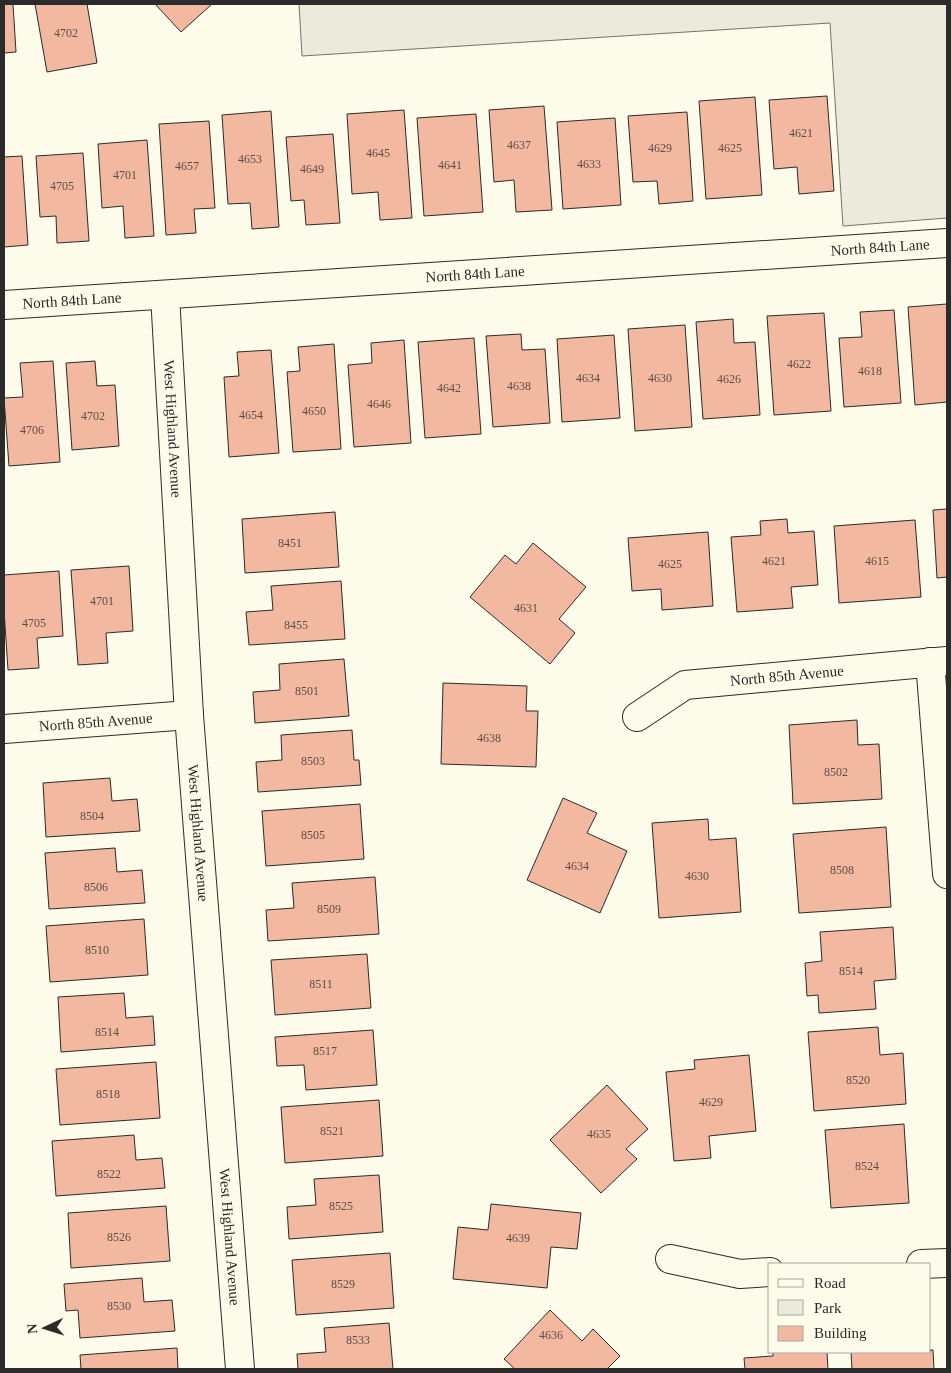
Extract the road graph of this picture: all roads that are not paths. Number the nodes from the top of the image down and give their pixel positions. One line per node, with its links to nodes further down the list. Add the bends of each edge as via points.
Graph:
1 (947, 244): 2 (street, North 84th Lane)
2 (165, 295): 3 (street, North 84th Lane); 5 (street, West Highland Avenue)
3 (4, 305)
4 (938, 662): 6 (street, North 85th Avenue, via 685,685); 8 (street)
5 (189, 715): 7 (street, North 85th Avenue); 13 (street, West Highland Avenue)
6 (637, 717)
7 (4, 729)
8 (947, 874)
9 (670, 1259): 12 (street, via 740,1274)
10 (947, 1263): 11 (street)
11 (931, 1264)
12 (768, 1272)
13 (240, 1369)

